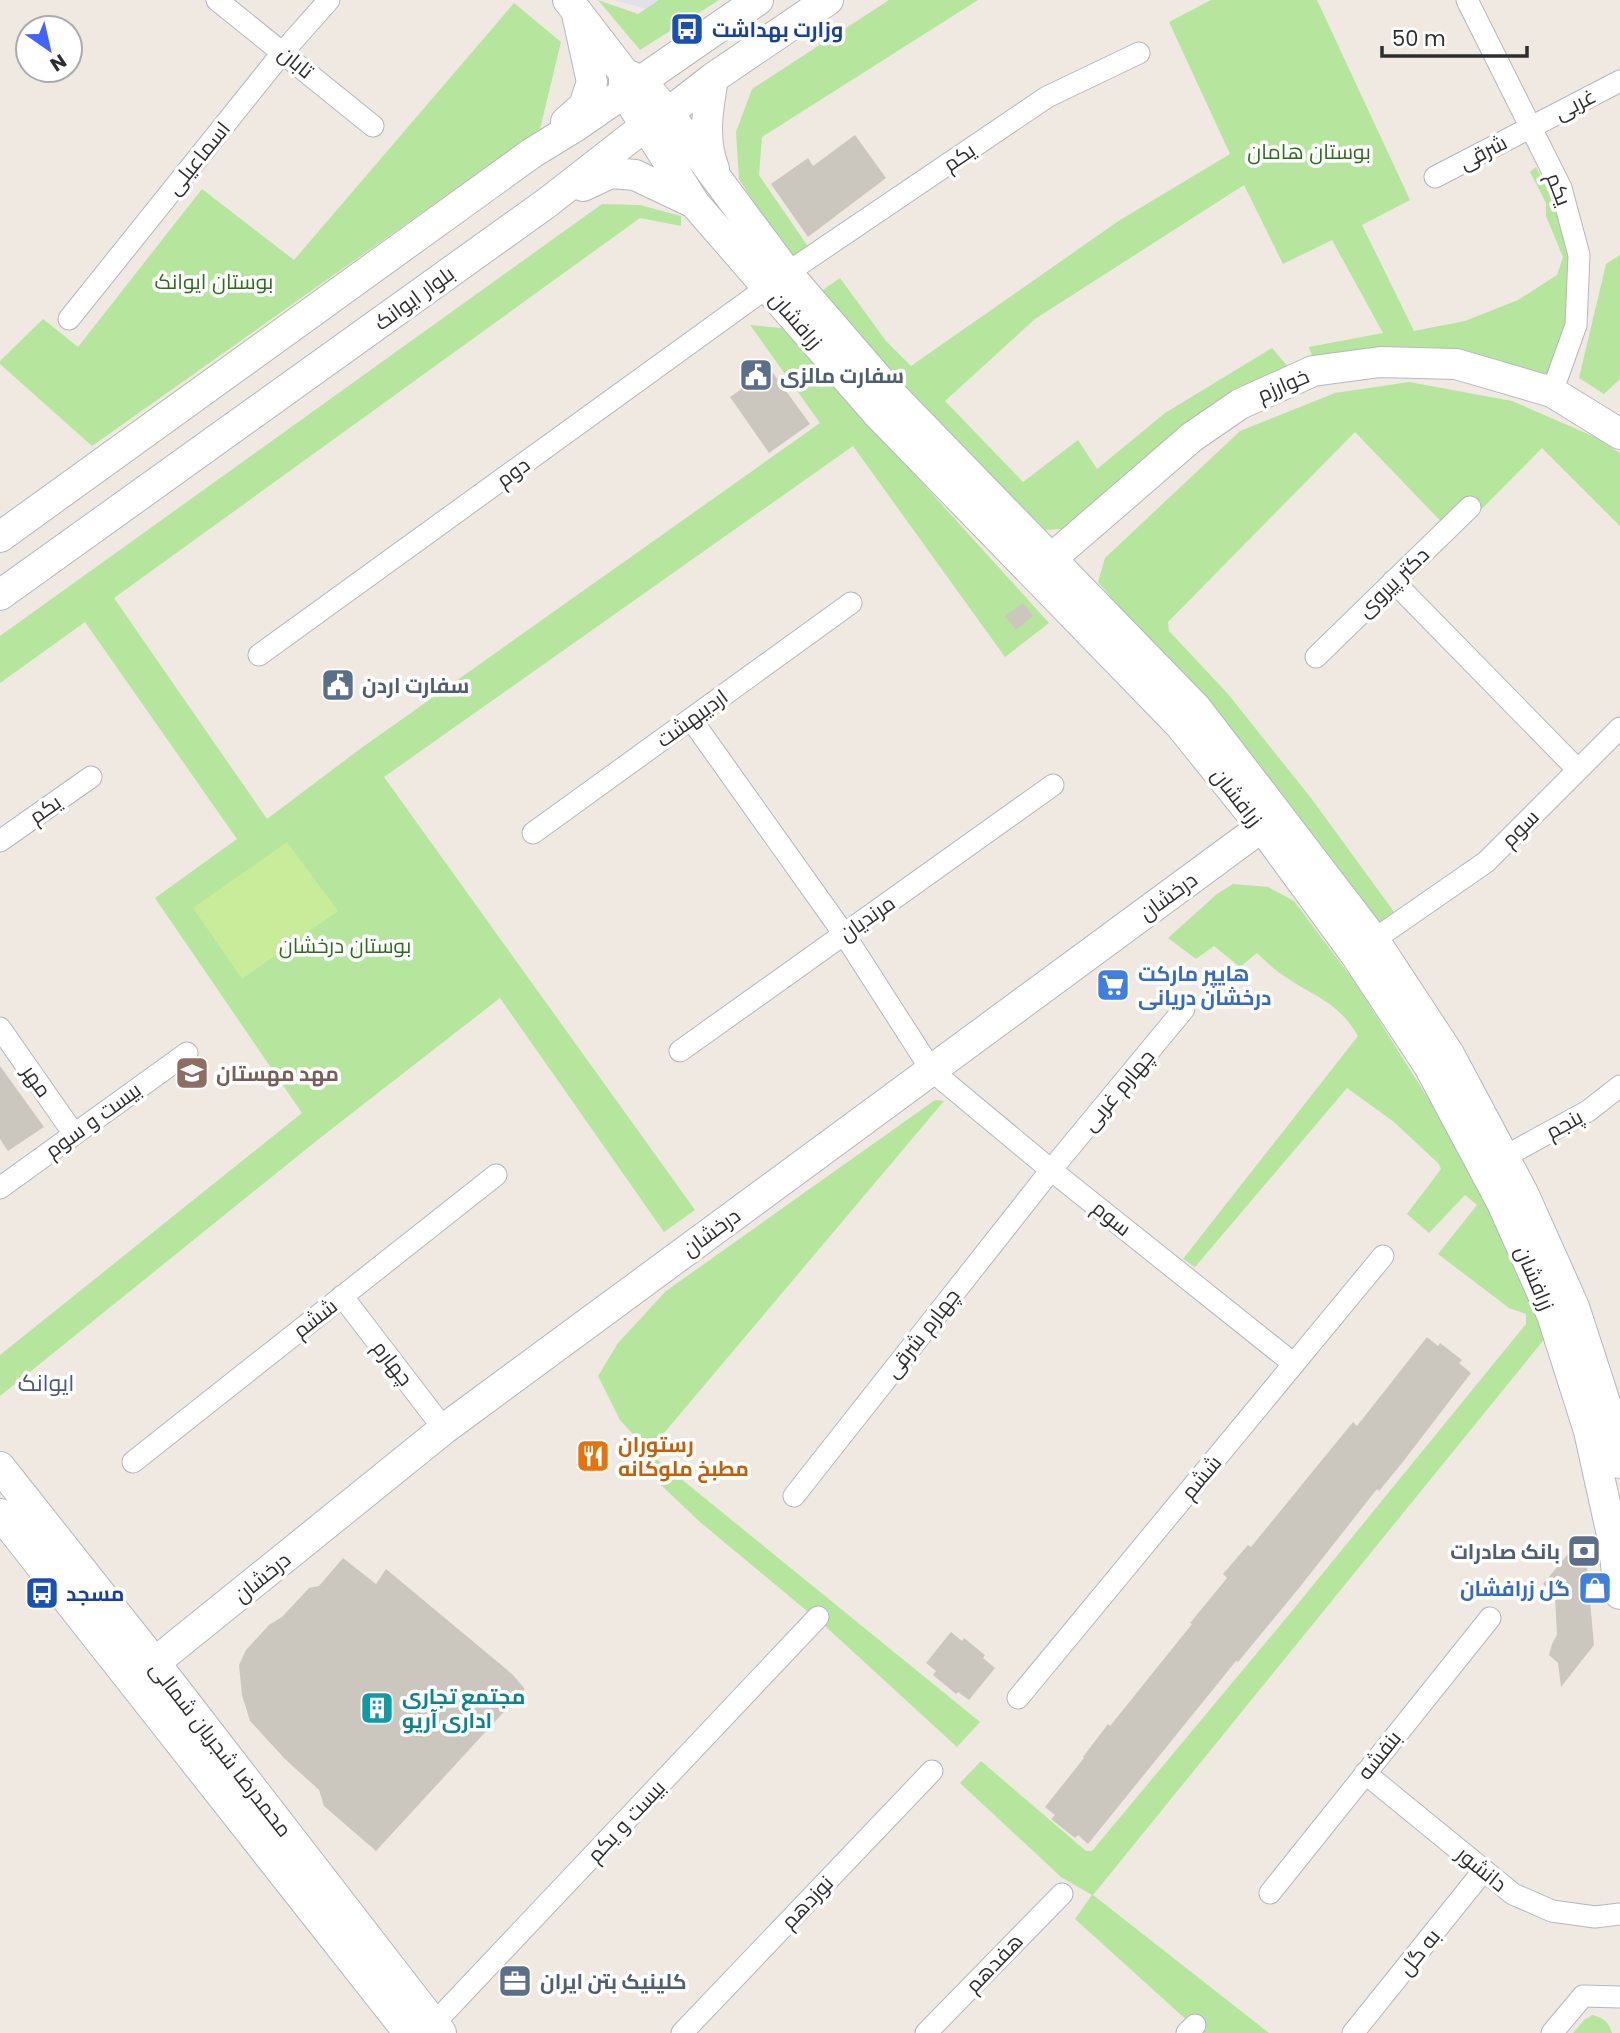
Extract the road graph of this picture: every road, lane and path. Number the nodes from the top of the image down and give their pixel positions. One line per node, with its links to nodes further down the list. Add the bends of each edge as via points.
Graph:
1 (217, 0): 7 (street, تابان)
2 (329, 0): 7 (street, اسماعیلی)
3 (758, 0): 11 (street)
4 (828, 0): 9 (street, بلوار ایوانک)
5 (1467, 0): 14 (street, یکم)
6 (572, 4): 11 (street); 15 (street, via 592,82 584,106)
7 (283, 51): 13 (street, تابان); 21 (street, اسماعیلی)
8 (1139, 53): 20 (street, یکم, via 1047,97)
9 (713, 78): 12 (street, بلوار ایوانک); 17 (street, via 706,119 709,156)
10 (1620, 81): 14 (street, غربی)
11 (630, 82): 12 (street); 15 (street)
12 (656, 120): 17 (street, زرافشان); 18 (street, بلوار ایوانک); 19 (street, زرافشان)
13 (373, 126)
14 (1531, 127): 16 (street, شرقی); 22 (street, یکم, via 1561,188 1579,255 1577,325)
15 (532, 153): 25 (street)
16 (1435, 177)
17 (721, 186): 20 (street, زرافشان)
18 (548, 202): 19 (street, via 611,173 635,175); 28 (street, بلوار ایوانک)
19 (695, 204): 20 (street, زرافشان)
20 (777, 281): 26 (street, زرافشان, via 876,412); 30 (street, دوم)
21 (69, 319)
22 (1552, 392): 23 (street, خوارزم); 26 (street, خوارزم, via 1456,365 1380,362 1312,371 1240,404 1192,437)
23 (1620, 434)
24 (1470, 507): 27 (street, دکتر پیروی)
25 (0, 537)
26 (1043, 566): 37 (street, زرافشان)
27 (1393, 581): 31 (street, دکتر پیروی); 34 (street)
28 (0, 595)
29 (851, 603): 32 (street, اردیبهشت)
30 (258, 655)
31 (1316, 657)
32 (691, 719): 38 (street, اردیبهشت); 40 (street, سوم)
33 (1620, 728): 34 (street, سوم)
34 (1578, 770): 41 (street, سوم, via 1486,862)
35 (90, 776): 39 (street, یکم)
36 (1053, 785): 40 (street, مرنديان)
37 (1270, 821): 41 (street, زرافشان); 46 (street, درخشان)
38 (533, 833)
39 (0, 841)
40 (844, 934): 44 (street, مرنديان); 46 (street, سوم)
41 (1364, 947): 49 (street, زرافشان, via 1449,1054); 63 (street, زرافشان, via 1502,1203 1552,1315 1589,1431)
42 (1184, 1009): 50 (street, چهارم غربی)
43 (0, 1028): 48 (street, مهر)
44 (680, 1051)
45 (187, 1053): 48 (street, بیست و سوم)
46 (932, 1070): 50 (street, سوم); 57 (street, درخشان)
47 (1620, 1086): 49 (street, پنجم, via 1588,1111)
48 (74, 1134): 52 (street, بیست و سوم)
49 (1504, 1157): 56 (street, زرافشان, via 1574,1307)
50 (1051, 1170): 55 (street, سوم); 61 (street, چهارم شرقی)
51 (496, 1175): 54 (street, ششم)
52 (0, 1188)
53 (1383, 1256): 55 (street, ششم)
54 (342, 1296): 57 (street, چهارم); 58 (street, ششم)
55 (1294, 1364): 68 (street, ششم)
56 (1616, 1424): 59 (street, زرافشان)
57 (444, 1429): 66 (street, درخشان)
58 (133, 1462)
59 (1620, 1462)
60 (0, 1467): 66 (street, محمدرضا شجریان شمالی)
61 (794, 1496)
62 (0, 1514): 67 (street, محمدرضا شجریان شمالی)
63 (1620, 1594)
64 (818, 1617): 76 (street, بیست و یکم)
65 (1490, 1618): 70 (street, بنفشه)
66 (155, 1663): 67 (street, درخشان); 76 (street, محمدرضا شجریان شمالی)
67 (132, 1681): 76 (street, محمدرضا شجریان شمالی)
68 (1018, 1698)
69 (932, 1771): 77 (street, نوزدهم)
70 (1365, 1773): 71 (street, دانشور); 72 (street, بنفشه)
71 (1484, 1870): 74 (street, دانشور, via 1513,1894 1552,1910 1595,1917); 79 (street, به گل)
72 (1270, 1893)
73 (1062, 1894): 78 (street, هفدهم)
74 (1620, 1914)
75 (1620, 1997): 80 (street, via 1583,1996)
76 (427, 2031)
77 (682, 2033)
78 (926, 2033)
79 (1353, 2033)
80 (1552, 2033)

